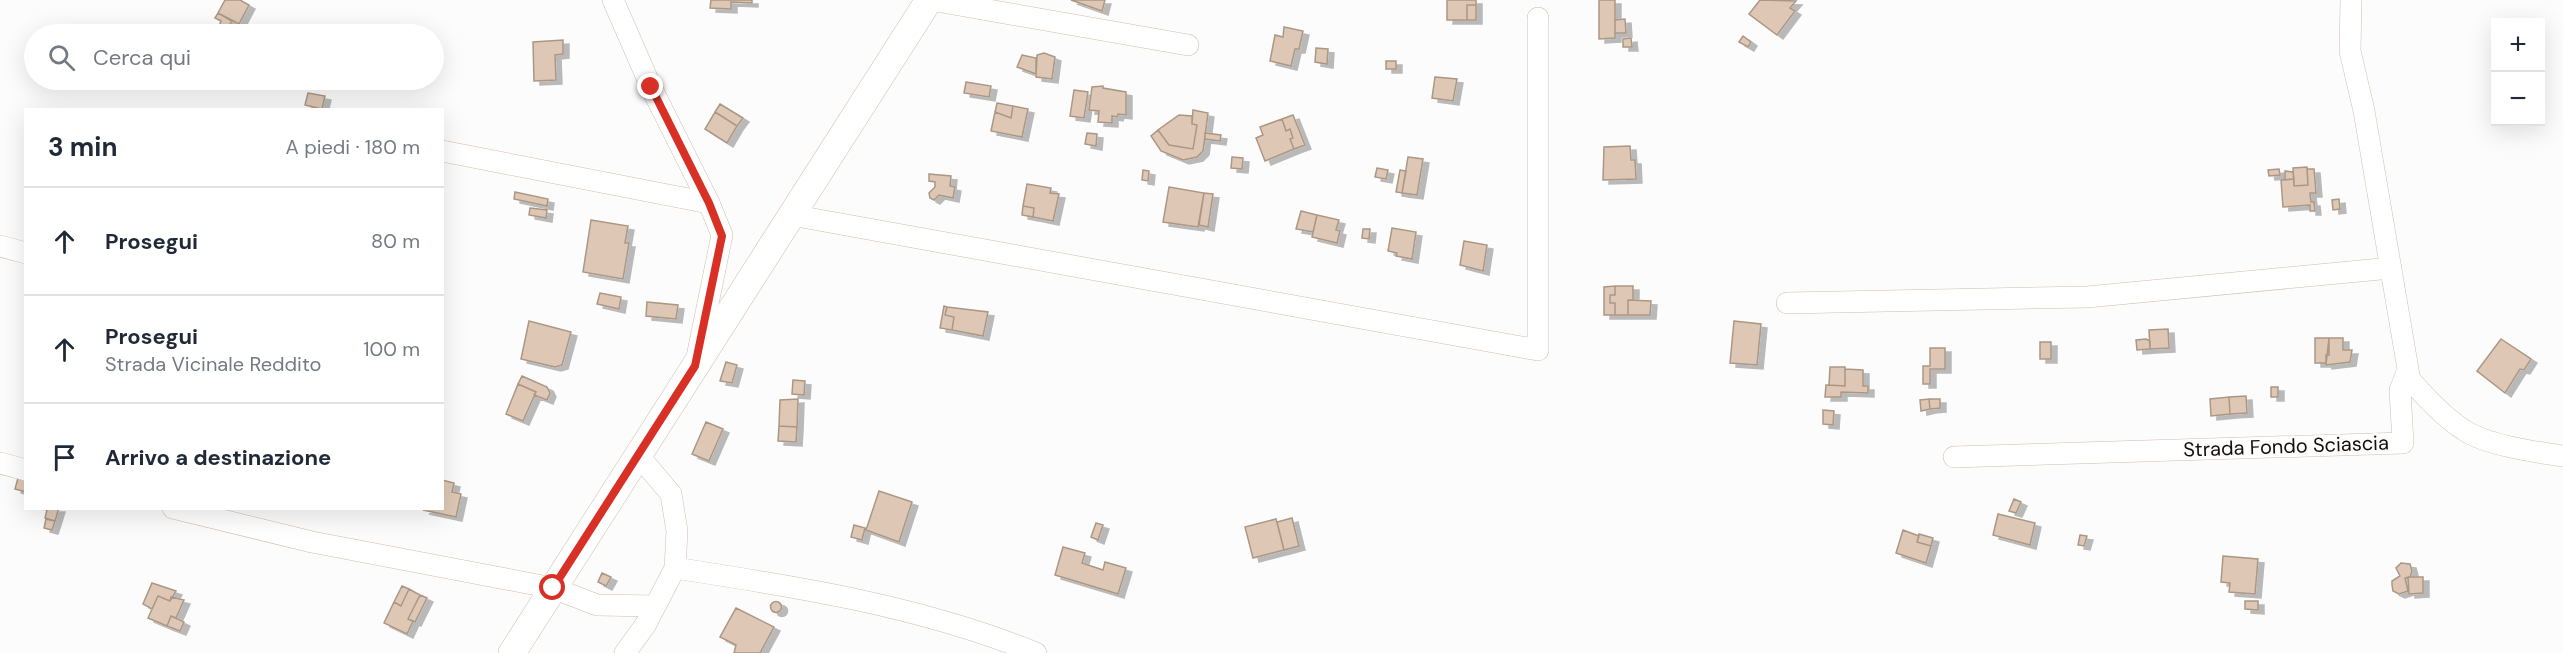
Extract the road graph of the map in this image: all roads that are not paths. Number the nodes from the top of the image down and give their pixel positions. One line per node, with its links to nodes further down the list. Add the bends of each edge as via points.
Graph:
1 (613, 0): 7 (street)
2 (930, 0): 5 (street); 8 (main road)
3 (2351, 0): 11 (street, via 2350,51)
4 (1538, 18): 8 (street, via 1539,350)
5 (1188, 45)
6 (444, 151): 7 (street)
7 (709, 203): 13 (street, via 722,236)
8 (791, 215): 13 (main road)
9 (0, 246): 10 (street)
10 (24, 253)
11 (2391, 268): 12 (street, via 2087,297); 14 (street)
12 (1787, 303)
13 (695, 366): 15 (main road)
14 (2410, 381): 16 (street, via 2465,431 2512,448); 17 (street, Strada Fondo Sciascia, via 2406,375 2400,390 2403,443)
15 (638, 455): 21 (street, via 671,494 677,531); 22 (main road)
16 (2563, 456)
17 (1954, 457)
18 (0, 463): 19 (street)
19 (24, 465)
20 (181, 510): 22 (street, via 312,542)
21 (675, 568): 23 (street); 26 (street, via 886,604)
22 (553, 588): 23 (street, via 597,605); 24 (main road)
23 (655, 606): 25 (street)
24 (512, 653)
25 (625, 653)
26 (1036, 653)

